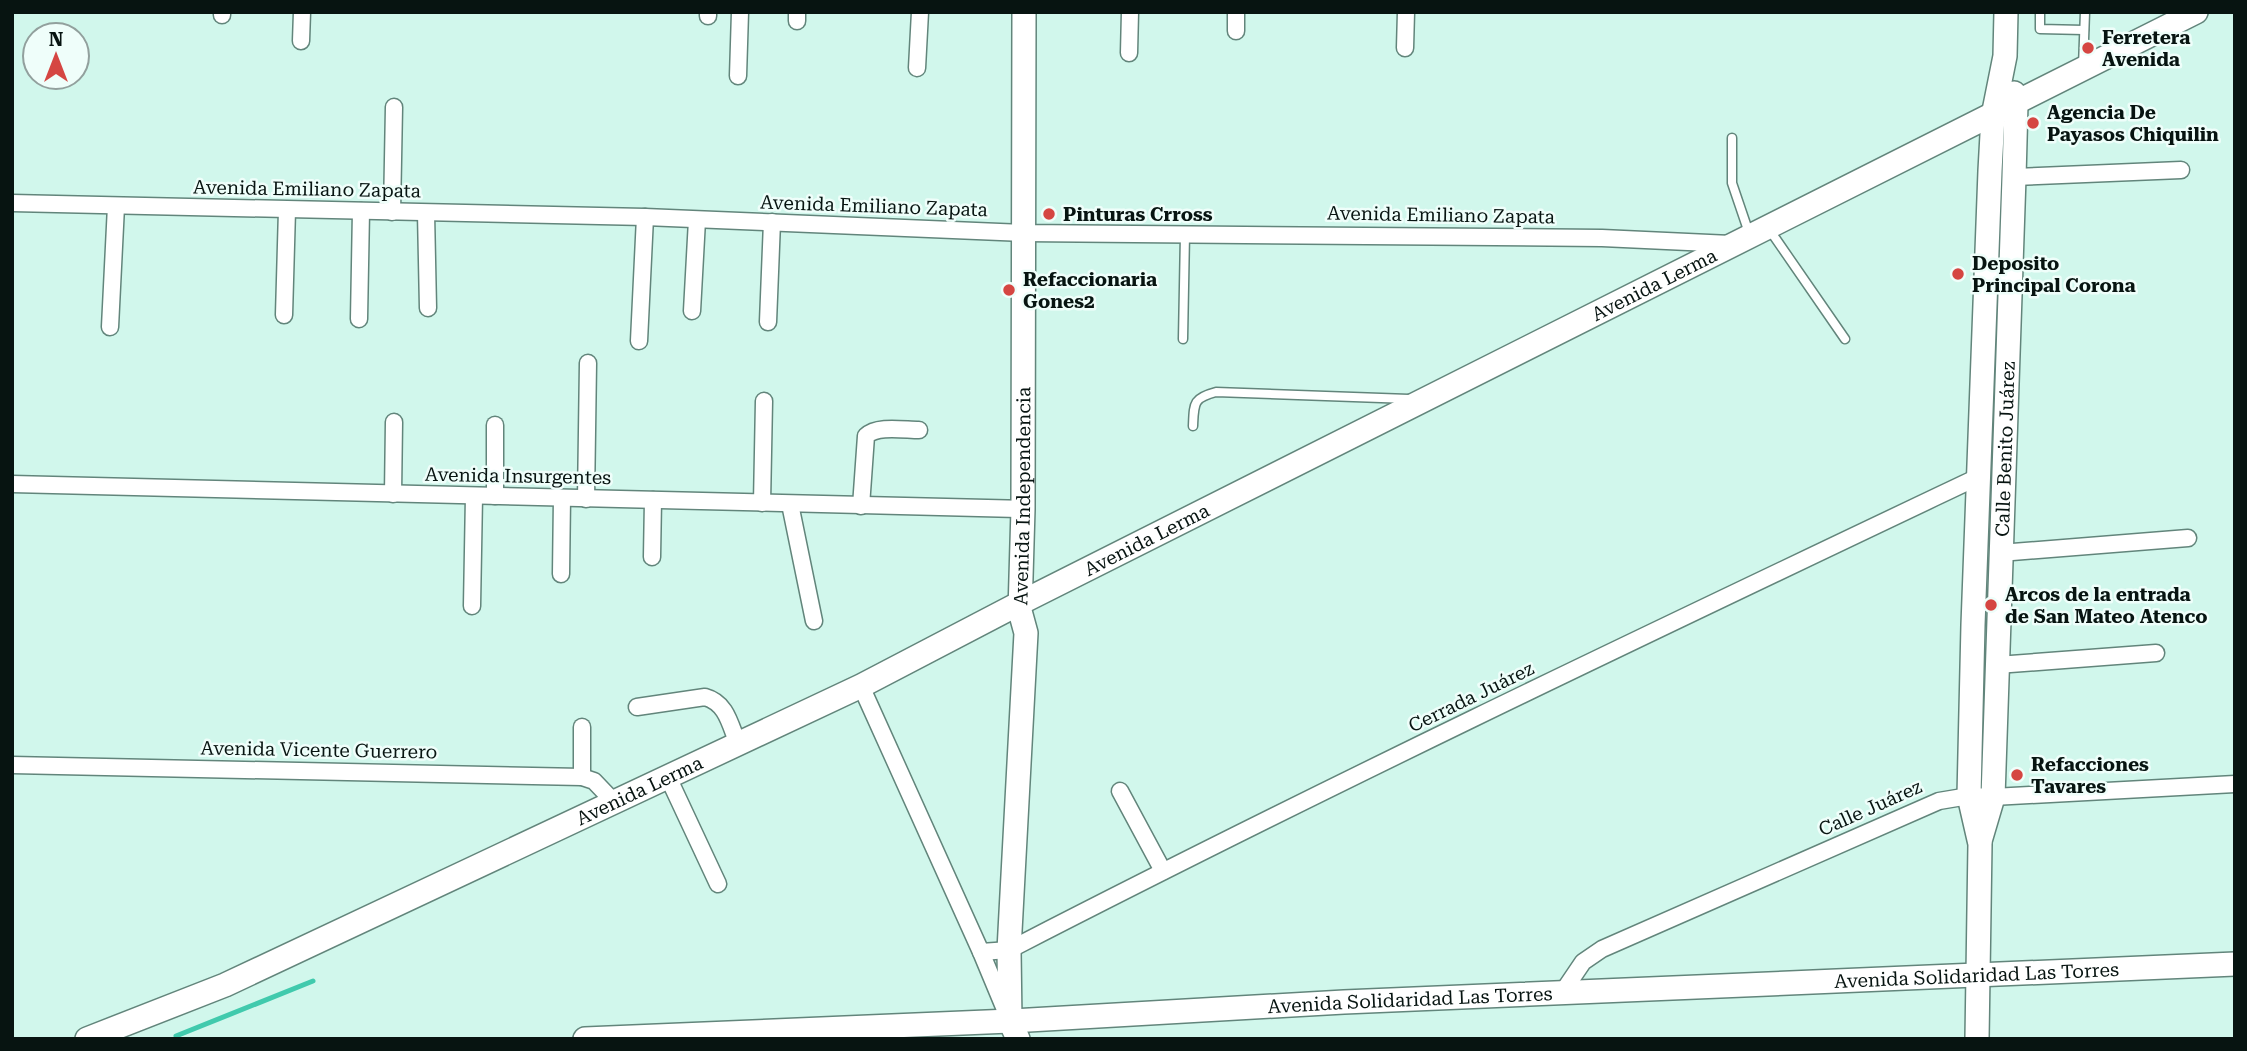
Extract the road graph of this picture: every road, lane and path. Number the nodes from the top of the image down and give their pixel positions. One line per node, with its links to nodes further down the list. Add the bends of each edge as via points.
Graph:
1 (302, 12): 14 (street)
2 (740, 12): 20 (street)
3 (920, 12): 18 (street)
4 (1024, 12): 36 (main road, Avenida Independencia)
5 (1130, 12): 16 (street)
6 (1236, 12): 13 (street)
7 (1406, 12): 15 (street)
8 (2006, 12): 17 (main road, Calle Benito Juárez)
9 (2040, 12): 12 (lane, via 2040,29)
10 (2085, 12): 12 (lane)
11 (2196, 12): 19 (main road, Avenida Lerma)
12 (2084, 30): 19 (lane)
13 (1236, 32)
14 (301, 41)
15 (1405, 48)
16 (1129, 53)
17 (2006, 56): 21 (main road, Calle Benito Juárez); 23 (main road, Calle Benito Juárez)
18 (918, 68)
19 (2083, 70): 21 (main road, Avenida Lerma)
20 (738, 76)
21 (2016, 104): 23 (main road, Avenida Lerma); 26 (main road, Calle Benito Juárez)
22 (394, 107): 31 (street)
23 (1993, 116): 38 (main road, Avenida Lerma); 55 (main road, Calle Benito Juárez)
24 (1732, 138): 38 (lane, via 1732,183)
25 (2181, 170): 26 (street)
26 (2014, 177): 68 (main road, Calle Benito Juárez)
27 (12, 203): 28 (street, Avenida Emiliano Zapata)
28 (116, 206): 29 (street, Avenida Emiliano Zapata); 44 (street)
29 (287, 210): 30 (street, Avenida Emiliano Zapata); 41 (street)
30 (361, 211): 31 (street, Avenida Emiliano Zapata); 42 (street)
31 (392, 212): 32 (street, Avenida Emiliano Zapata)
32 (426, 213): 33 (street, Avenida Emiliano Zapata); 39 (street)
33 (645, 218): 34 (street, Avenida Emiliano Zapata); 47 (street)
34 (697, 220): 35 (street, Avenida Emiliano Zapata); 40 (street)
35 (772, 222): 36 (street, Avenida Emiliano Zapata); 43 (street)
36 (1024, 233): 37 (street, Avenida Emiliano Zapata); 66 (main road, Avenida Independencia)
37 (1185, 234): 38 (street, Avenida Emiliano Zapata); 45 (lane)
38 (1751, 236): 46 (lane); 49 (main road, Avenida Lerma)
39 (428, 308)
40 (692, 311)
41 (284, 315)
42 (359, 319)
43 (768, 323)
44 (110, 327)
45 (1183, 339)
46 (1845, 339)
47 (639, 341)
48 (588, 363): 61 (street)
49 (1424, 400): 53 (lane, via 1216,392 1201,396 1194,404); 72 (main road, Avenida Lerma)
50 (764, 401): 63 (street)
51 (394, 422): 57 (street)
52 (495, 425): 59 (street)
53 (1193, 426)
54 (919, 430): 65 (street, via 869,432)
55 (1980, 476): 74 (main road, Calle Benito Juárez); 91 (street, Cerrada Juárez)
56 (12, 484): 57 (street, Avenida Insurgentes)
57 (393, 494): 58 (street, Avenida Insurgentes)
58 (474, 496): 59 (street, Avenida Insurgentes); 71 (street)
59 (495, 496): 60 (street, Avenida Insurgentes)
60 (562, 498): 61 (street, Avenida Insurgentes); 70 (street)
61 (586, 499): 62 (street, Avenida Insurgentes)
62 (653, 500): 63 (street, Avenida Insurgentes); 69 (street)
63 (762, 503): 64 (street, Avenida Insurgentes)
64 (790, 504): 65 (street, Avenida Insurgentes); 73 (street)
65 (861, 506): 66 (street, Avenida Insurgentes)
66 (1023, 509): 72 (main road, Avenida Independencia)
67 (2189, 538): 68 (street)
68 (2000, 552): 75 (main road, Calle Benito Juárez)
69 (652, 557)
70 (561, 573)
71 (472, 606)
72 (1022, 616): 78 (main road, Avenida Lerma); 93 (main road, Avenida Independencia)
73 (814, 621)
74 (1973, 625): 75 (main road); 87 (main road, Calle Benito Juárez)
75 (1998, 625): 77 (main road, Calle Benito Juárez)
76 (2157, 653): 77 (street)
77 (1997, 665): 88 (main road, Calle Benito Juárez)
78 (865, 696): 81 (main road, Avenida Lerma); 94 (street)
79 (637, 707): 81 (street, via 705,697 715,700 723,707)
80 (582, 727): 83 (street)
81 (738, 744): 84 (main road, Avenida Lerma)
82 (12, 765): 83 (street, Avenida Vicente Guerrero)
83 (582, 776): 89 (street, via 594,781)
84 (668, 778): 89 (main road, Avenida Lerma); 92 (street)
85 (2235, 783): 88 (street, Calle Juárez)
86 (1120, 791): 91 (street)
87 (1969, 796): 88 (street, Calle Juárez); 90 (main road, Calle Benito Juárez); 97 (street, Calle Juárez, via 1939,801 1602,949 1583,962)
88 (1993, 797): 90 (main road, Calle Benito Juárez)
89 (615, 803): 99 (main road, Avenida Lerma, via 225,985)
90 (1980, 844): 96 (main road, Calle Benito Juárez)
91 (1163, 871): 93 (street, Cerrada Juárez)
92 (718, 884)
93 (1009, 950): 94 (street, Cerrada Juárez); 98 (main road, Avenida Independencia)
94 (981, 952): 98 (street)
95 (2235, 964): 96 (main road, Avenida Solidaridad Las Torres)
96 (1978, 975): 97 (main road, Avenida Solidaridad Las Torres); 101 (main road, Calle Benito Juárez)
97 (1562, 993): 98 (main road, Avenida Solidaridad Las Torres)
98 (1014, 1030): 100 (main road, Avenida Solidaridad Las Torres)
99 (87, 1039)
100 (585, 1039)
101 (1977, 1039)

